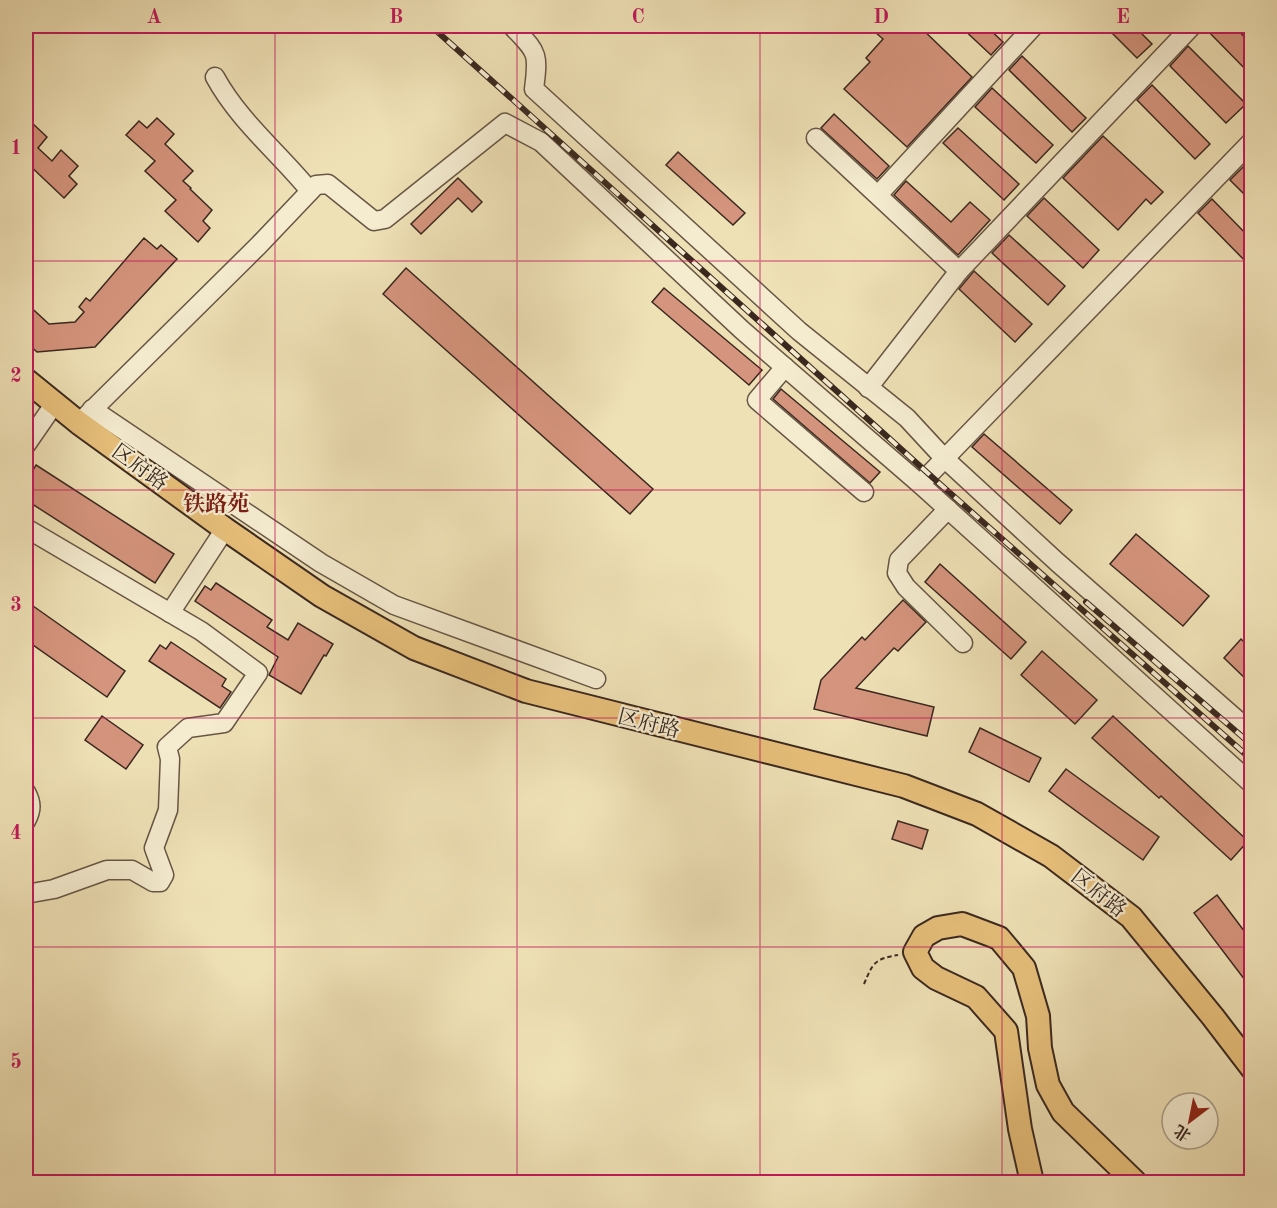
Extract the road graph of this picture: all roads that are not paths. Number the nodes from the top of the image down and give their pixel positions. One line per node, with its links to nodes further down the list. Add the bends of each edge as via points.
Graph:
1 (512, 26): 12 (street, via 536,53 534,89 799,331)
2 (1034, 26): 8 (street)
3 (1192, 26): 9 (street)
4 (215, 77): 7 (street, via 251,127)
5 (816, 138): 8 (street)
6 (1251, 141): 16 (street)
7 (310, 191): 10 (street, via 316,185 328,184 374,221 385,219 505,123 541,142); 14 (street)
8 (878, 195): 9 (street)
9 (959, 271): 12 (street)
10 (785, 367): 17 (street); 18 (street, via 757,400)
11 (26, 380): 13 (main road, 区府路)
12 (868, 388): 16 (street, via 908,418)
13 (55, 403): 14 (main road, 区府路); 15 (street)
14 (86, 416): 21 (main road, 区府路); 24 (street, via 394,605)
15 (26, 445)
16 (944, 458): 17 (street); 25 (street)
17 (920, 484): 19 (street)
18 (864, 492)
19 (948, 509): 23 (street, via 899,560 897,573 906,587); 26 (street)
20 (26, 528): 22 (street)
21 (225, 529): 22 (street); 30 (main road, 区府路, via 322,596 414,648 526,691 904,786 977,814 1051,856 1131,917)
22 (170, 613): 29 (street, via 258,673 224,723 188,728 167,747 168,810 154,848 164,878 155,883 132,870 107,870 54,889)
23 (963, 643)
24 (596, 679)
25 (1251, 733)
26 (1251, 784)
27 (26, 792): 28 (street, via 31,800)
28 (26, 821)
29 (26, 893)
30 (1251, 1068)
31 (1032, 1182): 32 (main road, via 1006,1031 976,997 923,968 915,952 924,936 938,928 962,924 999,938 1024,968 1038,1016 1048,1085 1064,1112)
32 (1135, 1182)

